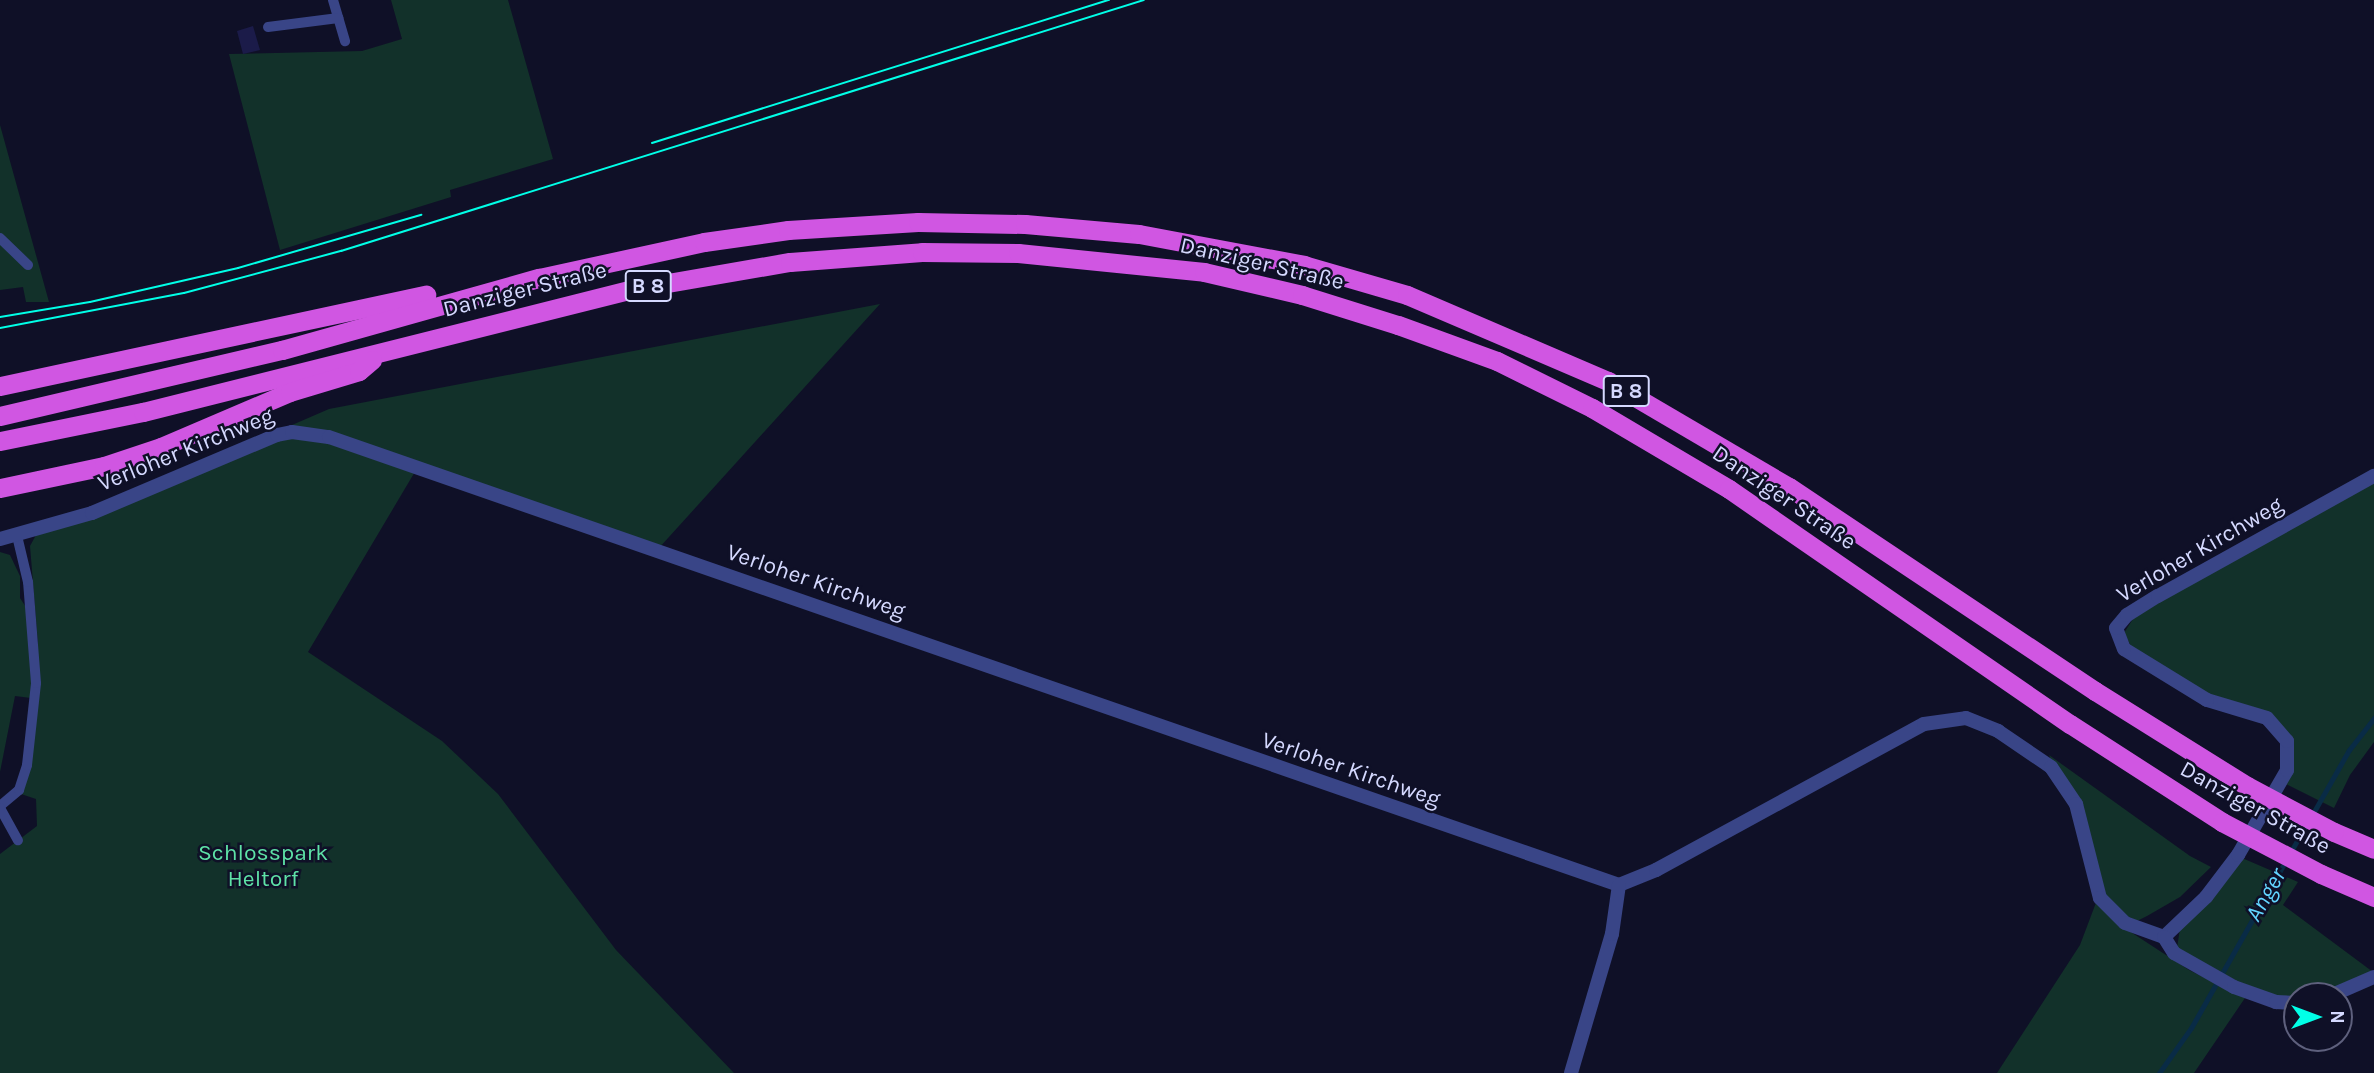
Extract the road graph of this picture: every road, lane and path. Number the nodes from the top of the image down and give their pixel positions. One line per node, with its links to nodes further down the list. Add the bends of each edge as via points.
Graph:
1 (332, 0): 2 (lane)
2 (338, 18): 3 (lane); 4 (lane)
3 (268, 27)
4 (345, 41)
5 (0, 238): 6 (lane)
6 (28, 265)
7 (470, 296): 9 (highway, via 450,289); 10 (highway, Danziger Straße / B 8, via 282,350); 18 (highway, Danziger Straße / B 8, bridge, via 704,242 788,230 918,222 1025,224 1139,234 1304,265 1407,295 1608,381 1788,487 2247,786)
8 (381, 352): 11 (highway, Danziger Straße / B 8, via 143,412); 13 (highway, via 359,371 290,392 162,447 104,466); 20 (highway, Danziger Straße / B 8, bridge, via 633,289 790,261 922,252 1123,261 1204,272 1301,295 1497,361 1662,447 2222,822)
9 (0, 386)
10 (0, 416)
11 (0, 441)
12 (2374, 476): 21 (street, Verloher Kirchweg, via 2158,596 2127,615 2116,628 2124,649 2207,700 2267,718 2287,741 2287,770 2238,855 2206,897)
13 (0, 488)
14 (17, 536): 15 (street, Verloher Kirchweg); 16 (lane, via 29,582 36,683 27,765 19,790); 19 (street, Verloher Kirchweg, via 92,513 276,435 292,432 329,437)
15 (0, 539)
16 (0, 807): 17 (lane)
17 (18, 840)
18 (2374, 849)
19 (1619, 885): 21 (street, via 1656,870 1924,724 1966,718 1998,731 2051,766 2076,804 2100,898 2125,922); 25 (street, via 1612,934)
20 (2374, 897)
21 (2164, 937): 24 (street, via 2168,948 2200,970)
22 (2374, 977): 23 (street)
23 (2353, 986)
24 (2283, 1002)
25 (1571, 1073)

